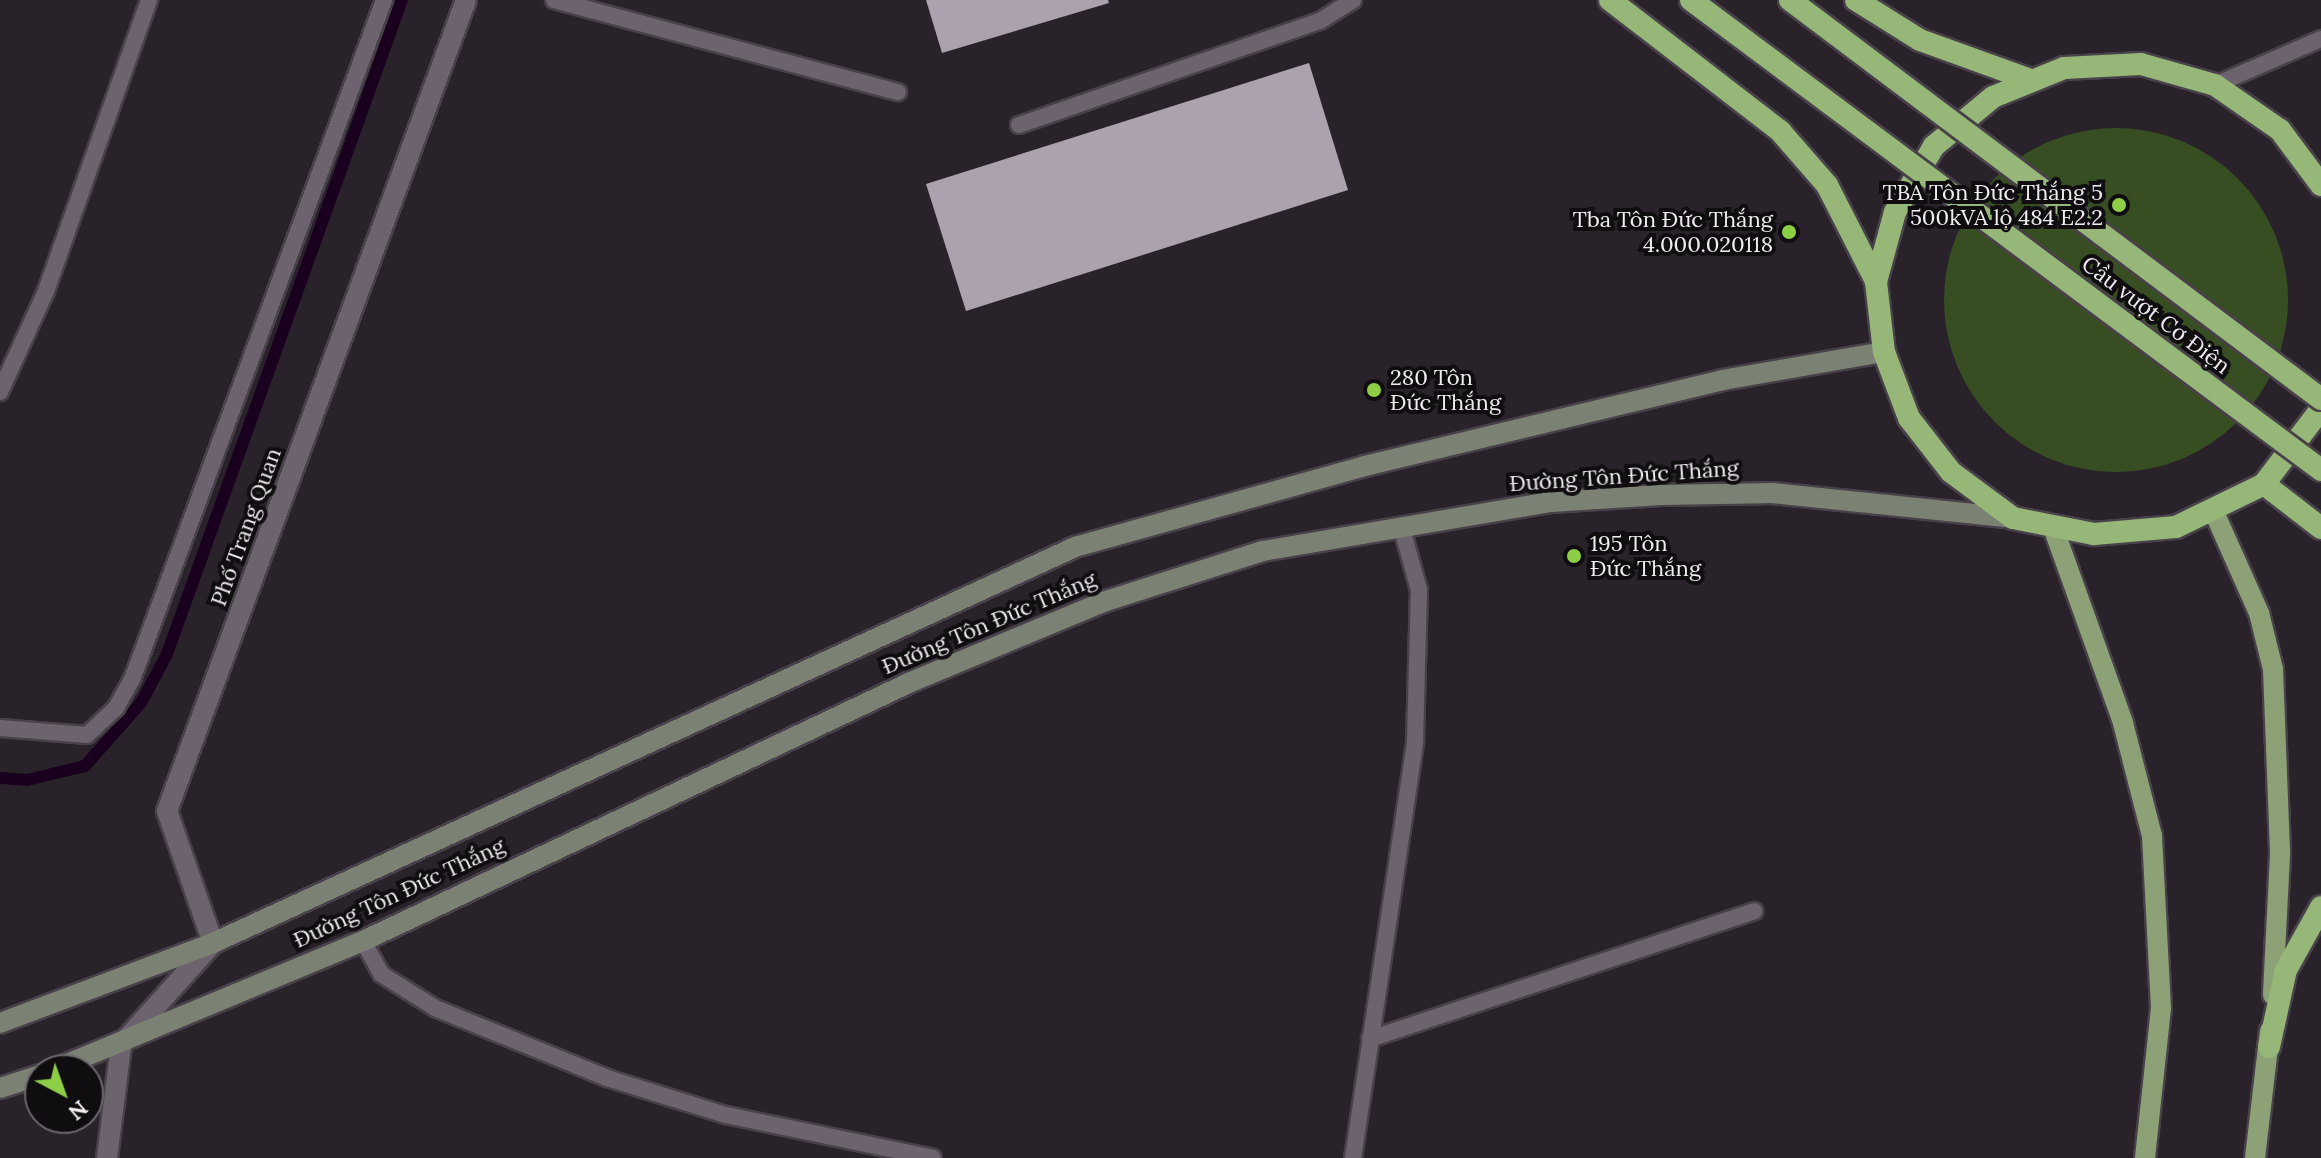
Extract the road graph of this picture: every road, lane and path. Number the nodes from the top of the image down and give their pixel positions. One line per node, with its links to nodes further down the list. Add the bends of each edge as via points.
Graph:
1 (149, 0): 18 (lane, via 46,291)
2 (384, 0): 28 (lane, via 133,677 116,708 87,735)
3 (466, 0): 32 (street, Phố Trang Quan, via 167,811)
4 (554, 0): 13 (lane)
5 (1353, 0): 14 (lane, via 1320,21)
6 (1610, 0): 16 (highway, via 1780,131 1827,185)
7 (1691, 0): 21 (highway, Cầu vượt Cơ Điện, bridge)
8 (1790, 0): 19 (highway, Cầu vượt Cơ Điện, bridge)
9 (1857, 0): 11 (highway, via 1920,40)
10 (2321, 39): 12 (lane)
11 (2028, 79): 12 (highway, via 2103,63 2179,71); 16 (highway, via 1982,104 1934,146 1895,212)
12 (2215, 85): 15 (highway, via 2280,130)
13 (898, 92)
14 (1019, 125)
15 (2321, 185)
16 (1876, 282): 17 (highway)
17 (1884, 352): 24 (highway, via 1928,446); 32 (main road, Đường Tôn Đức Thắng, via 1723,380 1365,466 1075,547)
18 (0, 392)
19 (2321, 399)
20 (2321, 409): 22 (highway)
21 (2321, 470)
22 (2264, 484): 23 (highway); 26 (highway)
23 (2214, 512): 25 (highway, via 2136,534); 36 (main road, via 2259,613 2273,669 2280,855)
24 (2013, 518): 25 (highway); 27 (main road, Đường Tôn Đức Thắng, via 1772,493 1551,502)
25 (2053, 527): 44 (main road, via 2123,723 2152,836 2161,1008)
26 (2321, 528)
27 (1402, 529): 31 (main road, Đường Tôn Đức Thắng, via 1263,551 1103,602 911,682); 34 (lane, via 1419,590 1415,742)
28 (0, 728)
29 (2321, 907): 36 (highway, via 2286,970)
30 (1754, 911): 34 (lane)
31 (363, 941): 35 (main road, Đường Tôn Đức Thắng); 40 (lane, via 381,974 435,1008 523,1045 668,1099)
32 (213, 943): 33 (main road, Đường Tôn Đức Thắng); 35 (street)
33 (0, 1023)
34 (1370, 1039): 43 (lane)
35 (121, 1045): 37 (main road, Đường Tôn Đức Thắng); 41 (street)
36 (2269, 1047): 45 (main road)
37 (97, 1054)
38 (24, 1080): 39 (main road)
39 (0, 1088)
40 (891, 1154): 42 (lane)
41 (107, 1158)
42 (933, 1158)
43 (1353, 1158)
44 (2145, 1158)
45 (2255, 1158)

